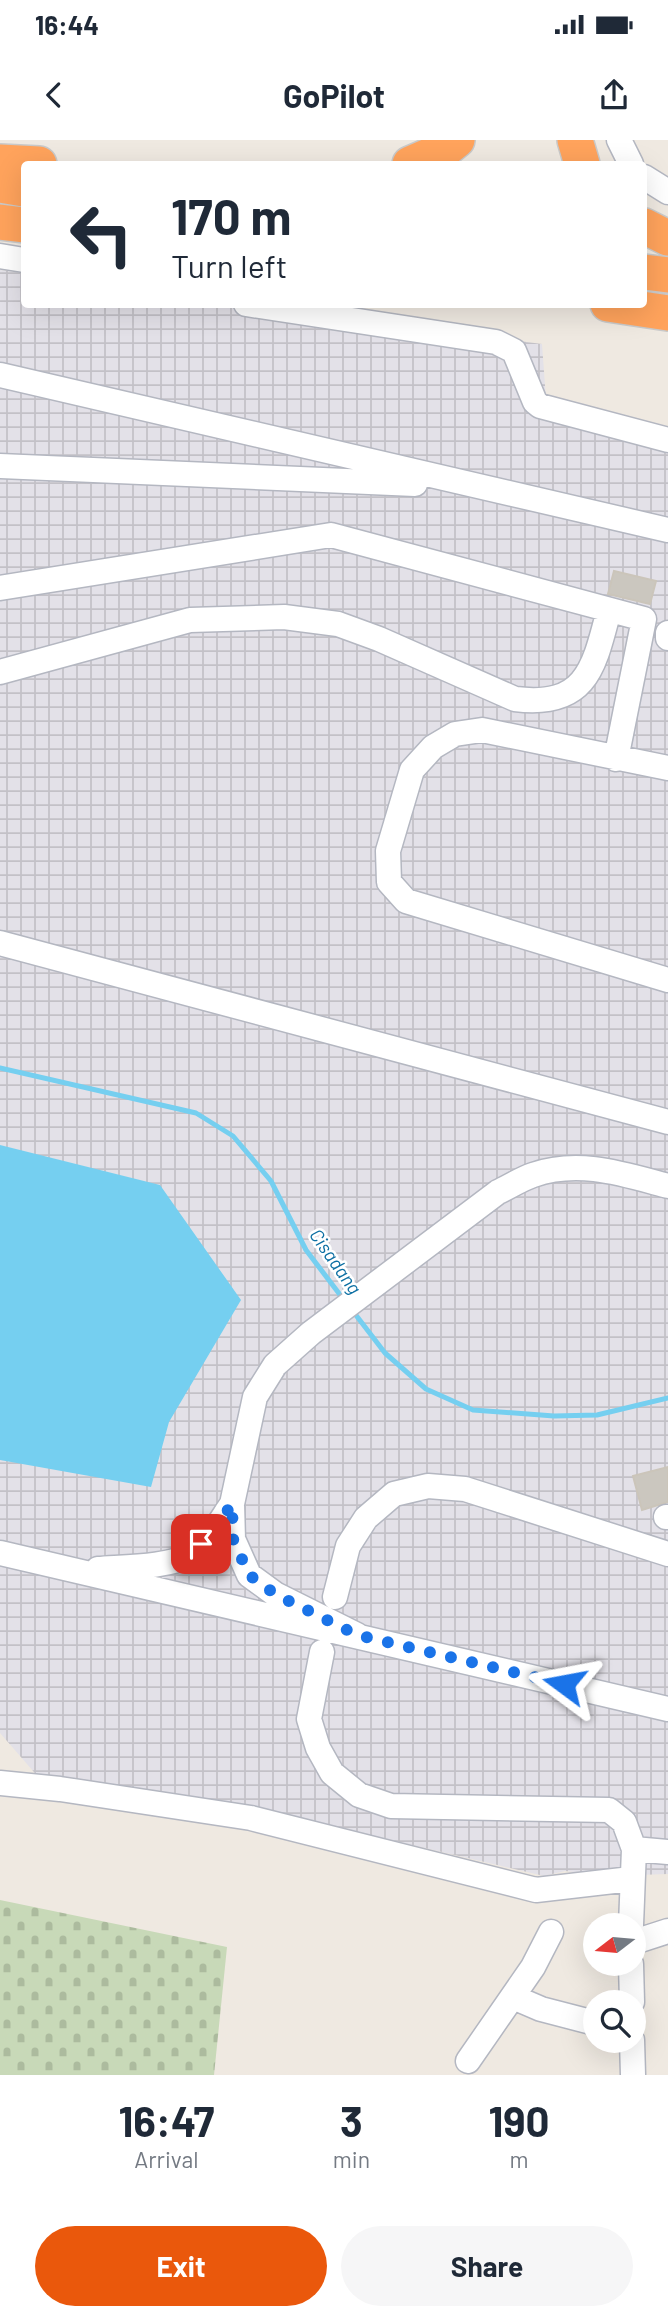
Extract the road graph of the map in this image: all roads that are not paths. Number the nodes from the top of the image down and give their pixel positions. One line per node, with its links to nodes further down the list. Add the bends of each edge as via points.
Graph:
1 (457, 140): 4 (highway)
2 (575, 140): 5 (highway)
3 (619, 140): 6 (street)
4 (417, 161)
5 (581, 161)
6 (630, 161)
7 (0, 162): 8 (highway)
8 (21, 163)
9 (647, 179): 12 (street)
10 (0, 185): 11 (highway)
11 (21, 188)
12 (668, 192)
13 (0, 222): 14 (highway)
14 (21, 225)
15 (647, 228): 16 (highway)
16 (668, 238)
17 (0, 256): 18 (street)
18 (21, 260)
19 (647, 272): 20 (highway)
20 (668, 275)
21 (272, 308): 25 (street, via 496,342 514,351 540,406)
22 (635, 308): 23 (highway)
23 (668, 313)
24 (0, 375): 27 (street)
25 (668, 440)
26 (0, 466): 27 (street)
27 (475, 486): 28 (street)
28 (668, 530)
29 (0, 588): 30 (street, via 331,534)
30 (609, 610): 31 (street, via 596,659 583,683 562,696 537,702 515,699 338,624 284,617 190,620); 32 (street, via 644,619)
31 (0, 672)
32 (616, 759): 33 (street); 35 (street, via 482,730 455,734 433,747 412,770 388,851 389,882 405,901 432,911)
33 (668, 768)
34 (0, 943): 36 (street)
35 (668, 980)
36 (668, 1122)
37 (668, 1186): 38 (street, via 576,1167 533,1175 498,1192 275,1365 255,1397)
38 (232, 1504): 41 (street, via 189,1555 161,1564); 43 (street, via 233,1539 249,1575 275,1594)
39 (0, 1553): 41 (street)
40 (668, 1554): 42 (street, via 465,1489 428,1486 394,1494 366,1518 348,1546)
41 (74, 1571): 43 (street)
42 (335, 1597)
43 (357, 1635): 45 (street)
44 (322, 1652): 47 (street, via 309,1719 332,1773 359,1795 391,1806 609,1810 624,1822)
45 (668, 1709)
46 (0, 1783): 49 (street, via 251,1818 536,1890)
47 (634, 1849): 48 (street); 49 (street)
48 (668, 1852)
49 (631, 1883): 50 (street)
50 (631, 1913)
51 (668, 1931): 53 (street)
52 (551, 1932): 54 (street)
53 (646, 1938)
54 (513, 1997): 55 (street); 57 (street)
55 (583, 2020)
56 (632, 2053): 58 (street)
57 (468, 2061)
58 (633, 2075)

